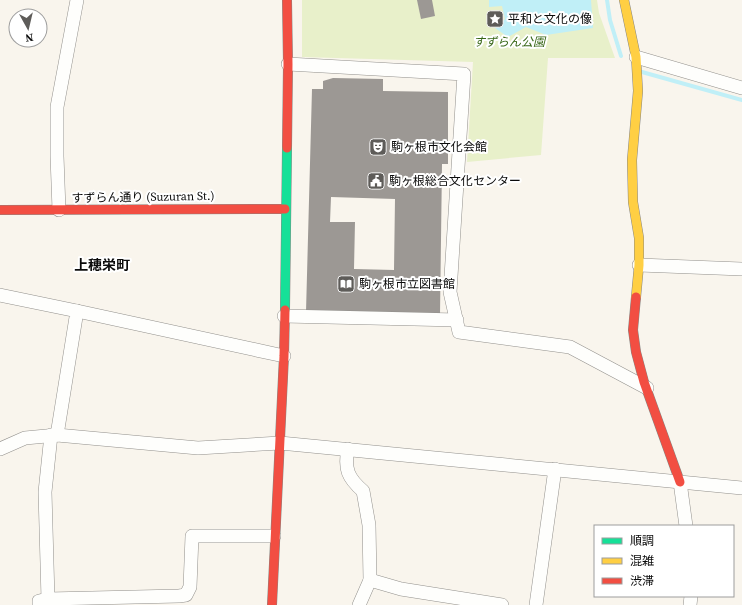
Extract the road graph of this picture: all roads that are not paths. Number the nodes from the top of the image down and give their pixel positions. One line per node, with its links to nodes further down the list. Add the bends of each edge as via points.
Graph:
1 (77, 0): 9 (street, via 57,107)
2 (287, 0): 5 (street)
3 (624, 0): 4 (street)
4 (636, 57): 6 (street); 10 (street, via 638,91 632,160)
5 (288, 64): 7 (street); 15 (street, via 464,74 450,292)
6 (742, 88)
7 (285, 209): 9 (street, すずらん通り (Suzuran St.)); 14 (street)
8 (0, 210): 9 (street, すずらん通り (Suzuran St.))
9 (59, 210)
10 (639, 265): 11 (street); 17 (street, via 633,330)
11 (742, 269)
12 (0, 295): 13 (street)
13 (77, 311): 16 (street); 18 (street)
14 (284, 316): 15 (street); 16 (street)
15 (456, 320): 17 (street, via 459,332 570,347)
16 (284, 356): 19 (street)
17 (646, 388): 23 (street)
18 (54, 435): 19 (street, via 198,448); 20 (street, via 25,438); 29 (street, via 45,492)
19 (280, 443): 21 (street); 26 (street)
20 (0, 449)
21 (348, 449): 22 (street); 27 (street, via 347,471 353,482 363,490 366,505)
22 (556, 469): 23 (street); 33 (street)
23 (680, 482): 24 (street); 25 (street)
24 (742, 488)
25 (686, 525)
26 (274, 536): 29 (street, via 192,536 190,587 186,595); 30 (street)
27 (370, 580): 28 (street); 31 (street)
28 (454, 601): 32 (street)
29 (43, 602)
30 (272, 605)
31 (359, 605)
32 (502, 605)
33 (536, 605)

